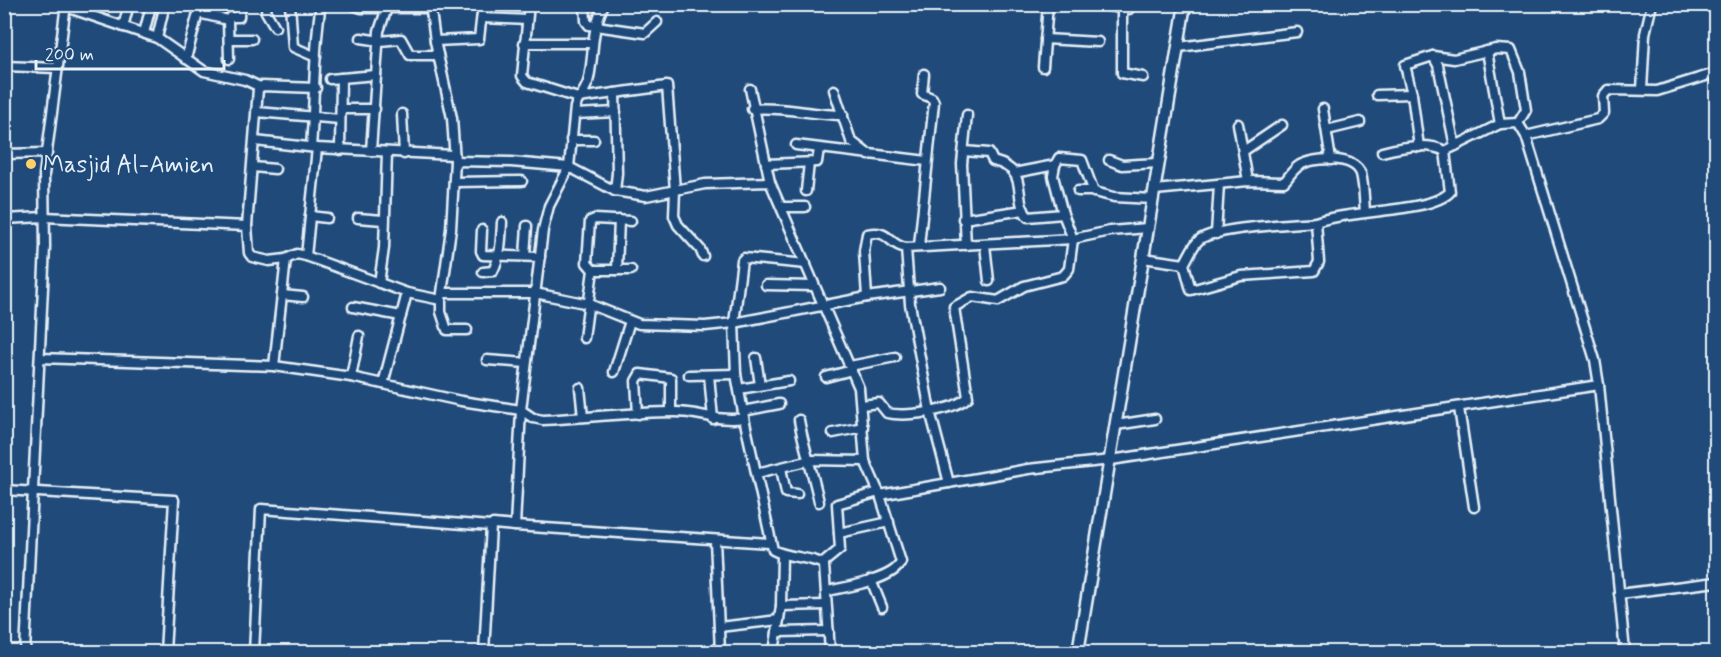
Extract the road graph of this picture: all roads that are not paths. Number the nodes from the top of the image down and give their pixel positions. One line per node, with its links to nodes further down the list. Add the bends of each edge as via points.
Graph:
1 (129, 4): 27 (street)
2 (146, 4): 30 (street, via 150,10)
3 (165, 4): 31 (street)
4 (240, 4): 23 (street, via 239,17)
5 (267, 4): 28 (street, via 266,12)
6 (290, 4): 45 (street, via 292,47)
7 (321, 4): 45 (street)
8 (351, 4): 21 (street)
9 (483, 4): 22 (street)
10 (523, 4): 17 (street)
11 (585, 4): 26 (street, via 586,21)
12 (604, 4): 26 (street)
13 (1048, 4): 35 (street)
14 (1185, 4): 41 (main road)
15 (1652, 4): 61 (street, via 1645,34)
16 (66, 5): 27 (street); 50 (street)
17 (529, 5): 24 (street)
18 (430, 6): 21 (street); 37 (street)
19 (1108, 6): 20 (street)
20 (1125, 7): 53 (street, via 1122,73)
21 (387, 8): 36 (street)
22 (482, 18): 24 (street); 37 (street, via 479,39)
23 (228, 20): 33 (street); 46 (street, via 198,13)
24 (527, 20): 40 (street)
25 (657, 22): 26 (street, via 645,33)
26 (594, 26): 39 (street)
27 (123, 27): 30 (street)
28 (275, 27)
29 (1297, 32): 41 (street)
30 (144, 33): 31 (street)
31 (157, 38): 46 (street)
32 (361, 38): 36 (street)
33 (230, 39): 34 (street); 47 (street)
34 (252, 39)
35 (1045, 39): 38 (street); 49 (street)
36 (378, 41): 43 (street, via 401,39 410,56); 52 (street)
37 (435, 41): 43 (street)
38 (1098, 42)
39 (591, 43): 40 (street); 65 (street, via 588,84)
40 (524, 44): 65 (street, via 522,76 527,82)
41 (1179, 48): 107 (main road)
42 (1487, 51): 44 (street, via 1454,58); 78 (street, via 1506,49 1514,54 1526,110); 80 (street)
43 (438, 55): 103 (street, via 452,118)
44 (1433, 56): 64 (street, via 1405,65); 88 (street)
45 (316, 57): 58 (street)
46 (186, 59): 57 (street, via 204,71)
47 (229, 59)
48 (4, 66): 50 (street)
49 (1043, 67)
50 (56, 68): 99 (street)
51 (924, 74): 106 (street, via 922,94 934,102)
52 (376, 75): 55 (street); 67 (street)
53 (1143, 77)
54 (1716, 77): 61 (street, via 1709,75 1657,91)
55 (341, 78): 56 (street); 71 (street)
56 (330, 79)
57 (260, 87): 58 (street); 69 (street)
58 (316, 88): 76 (street)
59 (750, 89): 68 (street)
60 (834, 90): 74 (street)
61 (1642, 90): 83 (street, via 1608,90 1603,96 1604,113 1598,119)
62 (615, 93): 65 (street); 70 (street); 120 (street, via 667,86)
63 (1377, 94): 64 (street)
64 (1412, 94): 89 (street)
65 (578, 98): 73 (street)
66 (1323, 108): 82 (street)
67 (375, 109): 71 (street); 94 (street)
68 (752, 109): 74 (street); 109 (street)
69 (257, 112): 76 (street); 86 (street)
70 (616, 112): 73 (street); 121 (street)
71 (340, 114): 76 (street); 92 (street)
72 (402, 114): 101 (street)
73 (574, 114): 84 (street)
74 (843, 115): 102 (street, via 851,141)
75 (968, 115): 95 (street)
76 (314, 116): 90 (street)
77 (1360, 122): 82 (street)
78 (1518, 123): 80 (street); 83 (street)
79 (1238, 124): 93 (street)
80 (1500, 124): 88 (street)
81 (1282, 125): 93 (street)
82 (1327, 130): 105 (street)
83 (1526, 136): 202 (street, via 1595,360)
84 (572, 140): 85 (street); 112 (street)
85 (594, 140)
86 (255, 141): 90 (street); 111 (street)
87 (796, 145): 91 (street)
88 (1455, 146): 96 (street)
89 (1419, 147): 96 (street, via 1436,146); 98 (street)
90 (314, 148): 92 (street); 131 (street)
91 (819, 149): 102 (street); 108 (street, via 819,159)
92 (340, 150): 94 (street)
93 (1245, 150): 116 (street)
94 (371, 151): 97 (street)
95 (964, 151): 114 (street, via 989,153 993,161); 136 (street)
96 (1445, 151): 129 (street, via 1451,184 1448,195)
97 (387, 152): 101 (street); 137 (street)
98 (1382, 152)
99 (47, 153): 100 (street); 132 (street)
100 (4, 154)
101 (404, 154): 103 (street)
102 (870, 155): 106 (street)
103 (454, 158): 112 (street); 117 (street)
104 (1109, 160): 107 (street, via 1122,165)
105 (1331, 160): 116 (street, via 1303,163 1284,182); 129 (street, via 1351,164 1360,173)
106 (927, 161): 150 (street)
107 (1158, 162): 125 (main road)
108 (809, 163): 109 (street); 122 (street)
109 (766, 164): 118 (street)
110 (1055, 165): 114 (street); 124 (street, via 1059,158 1081,159); 130 (street, via 1053,176)
111 (253, 167): 113 (street); 142 (street)
112 (569, 167): 121 (street); 156 (street, via 545,217)
113 (275, 169)
114 (1014, 172): 128 (street)
115 (522, 181): 117 (street)
116 (1248, 181): 119 (street)
117 (454, 182): 174 (street)
118 (770, 183): 120 (street, via 705,184); 126 (street)
119 (1219, 184): 125 (street); 146 (street)
120 (675, 190): 121 (street, via 645,196); 155 (street, via 676,220)
121 (615, 191)
122 (806, 191)
123 (1078, 191): 124 (street)
124 (1094, 192): 125 (street, via 1114,197)
125 (1154, 194): 144 (main road)
126 (783, 207): 127 (street); 159 (street)
127 (805, 207)
128 (1024, 210): 130 (street, via 1028,217); 136 (street)
129 (1365, 212): 141 (street)
130 (1063, 214): 147 (street)
131 (310, 216): 133 (street); 153 (street)
132 (44, 217): 135 (street); 142 (street); 187 (street)
133 (327, 218)
134 (358, 218): 137 (street)
135 (4, 219)
136 (963, 219): 149 (street)
137 (383, 220): 166 (street)
138 (619, 220): 139 (street); 161 (street, via 590,221 587,263); 162 (street)
139 (631, 221)
140 (502, 222): 152 (street)
141 (1316, 222): 146 (street); 160 (street, via 1319,262 1310,272 1241,276 1191,290)
142 (247, 225): 158 (street, via 252,257)
143 (527, 226): 154 (street)
144 (1148, 228): 147 (street); 157 (main road)
145 (482, 231): 152 (street, via 481,255)
146 (1216, 234): 160 (street, via 1197,242)
147 (1073, 239): 148 (street); 209 (street, via 1069,269 1063,276 1024,286 998,301 972,297 954,307 968,397 962,403)
148 (985, 244): 149 (street); 165 (street)
149 (966, 245): 150 (street)
150 (919, 246): 151 (street)
151 (906, 248): 170 (street); 176 (street, via 880,233 867,234)
152 (500, 255): 154 (street); 164 (street, via 493,271)
153 (306, 256): 158 (street, via 297,254); 166 (street)
154 (525, 256): 156 (street)
155 (703, 256)
156 (540, 257): 171 (street)
157 (1143, 258): 160 (street); 217 (main road)
158 (286, 259): 173 (street)
159 (806, 264): 168 (street); 182 (street, via 743,259)
160 (1184, 264)
161 (593, 270): 162 (street); 177 (street)
162 (617, 270): 163 (street)
163 (631, 270)
164 (483, 272)
165 (989, 281)
166 (379, 283): 172 (street)
167 (766, 285): 168 (street)
168 (814, 286): 178 (street)
169 (940, 287): 170 (street)
170 (908, 291): 176 (street); 209 (street)
171 (535, 292): 174 (street); 177 (street); 190 (street)
172 (407, 293): 174 (street); 180 (street)
173 (282, 295): 175 (street); 191 (street)
174 (443, 296): 183 (street, via 445,328)
175 (303, 297)
176 (867, 297): 178 (street)
177 (589, 304): 181 (street); 185 (street)
178 (822, 306): 182 (street); 192 (street)
179 (353, 307): 180 (street)
180 (401, 316): 200 (street)
181 (630, 321): 182 (street, via 657,325); 193 (street)
182 (734, 323): 194 (street)
183 (467, 330)
184 (359, 336): 197 (street)
185 (584, 338)
186 (895, 357): 192 (street)
187 (40, 358): 191 (street); 227 (street)
188 (756, 358): 201 (street)
189 (487, 360): 190 (street)
190 (526, 363): 208 (street)
191 (274, 366): 197 (street)
192 (851, 368): 198 (street); 206 (street)
193 (614, 372)
194 (736, 374): 196 (street); 204 (street)
195 (689, 375): 196 (street)
196 (709, 375): 214 (street)
197 (351, 377): 200 (street)
198 (826, 377)
199 (789, 381): 201 (street)
200 (383, 384): 208 (street)
201 (760, 385): 204 (street)
202 (1599, 385): 207 (street); 243 (street)
203 (580, 388): 213 (street)
204 (739, 389): 212 (street)
205 (779, 404): 212 (street)
206 (861, 405): 209 (street, via 879,404 887,413 900,415); 218 (street)
207 (1459, 408): 221 (street); 231 (street)
208 (521, 410): 213 (street, via 543,420); 234 (street)
209 (930, 411): 225 (street)
210 (671, 412): 211 (street); 211 (street, via 671,378 640,374 636,381); 214 (street, via 696,413)
211 (638, 414): 213 (street)
212 (743, 415): 214 (street); 224 (street)
213 (583, 417)
214 (713, 419)
215 (1155, 419): 217 (street)
216 (799, 420): 220 (street, via 804,449)
217 (1116, 425): 221 (main road)
218 (863, 427): 219 (street); 222 (street)
219 (833, 433)
220 (811, 460): 222 (street); 223 (street); 230 (street)
221 (1111, 460): 225 (street); 258 (main road)
222 (865, 461): 228 (street)
223 (781, 468): 224 (street); 229 (street, via 786,494)
224 (757, 473): 237 (street)
225 (949, 483): 228 (street)
226 (4, 490): 227 (street)
227 (33, 493): 251 (street); 252 (street, via 174,500)
228 (880, 493): 232 (street); 235 (street, via 837,506)
229 (797, 494)
230 (819, 502)
231 (1474, 507)
232 (889, 522): 235 (street); 240 (street, via 901,562 893,572)
233 (491, 526): 234 (street); 253 (street, via 261,509); 254 (street)
234 (515, 526): 236 (street)
235 (839, 533): 239 (street, via 840,549)
236 (715, 540): 237 (street); 248 (street)
237 (769, 543): 238 (street)
238 (782, 555): 239 (street); 245 (street)
239 (823, 563): 242 (street)
240 (871, 580): 242 (street); 246 (street)
241 (1716, 582): 243 (street)
242 (827, 591): 244 (street)
243 (1619, 594): 259 (street)
244 (826, 605): 245 (street); 249 (street)
245 (782, 606): 247 (street)
246 (882, 607)
247 (779, 620): 248 (street); 250 (street)
248 (719, 627): 255 (street)
249 (829, 631): 250 (street); 257 (street)
250 (777, 632): 256 (street)
251 (25, 652)
252 (165, 652)
253 (254, 652)
254 (484, 652)
255 (720, 652)
256 (774, 652)
257 (830, 652)
258 (1078, 652)
259 (1624, 652)

